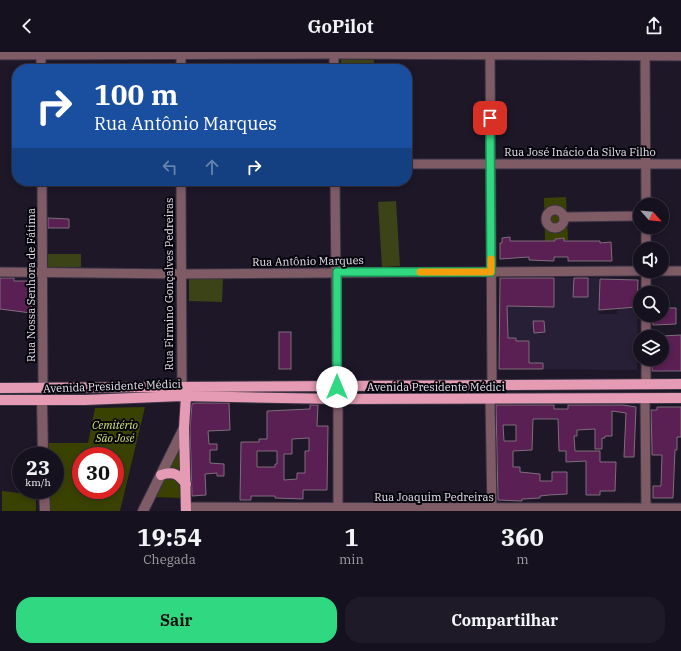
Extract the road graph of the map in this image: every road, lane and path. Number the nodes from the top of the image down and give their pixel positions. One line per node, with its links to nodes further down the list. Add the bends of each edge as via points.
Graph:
1 (41, 53): 3 (street); 6 (street); 8 (street)
2 (334, 53): 3 (street); 4 (street); 10 (street)
3 (182, 54): 9 (street)
4 (490, 54): 5 (street); 12 (street)
5 (645, 54): 7 (street); 13 (street)
6 (0, 55)
7 (681, 56)
8 (41, 64)
9 (181, 64)
10 (334, 64)
11 (412, 164): 12 (street, Rua José Inácio da Silva Filho)
12 (491, 164): 13 (street, Rua José Inácio da Silva Filho); 26 (street)
13 (646, 164): 14 (street, Rua José Inácio da Silva Filho); 18 (street)
14 (681, 164)
15 (42, 186): 27 (street, Rua Nossa Senhora de Fátima)
16 (181, 186): 28 (street, Rua Firmino Gonçalves Pedreiras)
17 (335, 186): 25 (street)
18 (646, 198)
19 (633, 216): 20 (street)
20 (564, 217)
21 (633, 271): 26 (street, Rua Antônio Marques)
22 (669, 271): 23 (street)
23 (681, 271)
24 (0, 272): 27 (street, Rua Antônio Marques)
25 (337, 272): 26 (street, Rua Antônio Marques); 28 (street, Rua Antônio Marques); 36 (street)
26 (491, 272): 33 (street)
27 (43, 273): 28 (street, Rua Antônio Marques); 39 (street, Rua Nossa Senhora de Fátima)
28 (181, 274): 34 (street, Rua Firmino Gonçalves Pedreiras)
29 (646, 366): 31 (street)
30 (552, 384): 31 (main road, Avenida Presidente Médici); 33 (main road, Avenida Presidente Médici); 46 (main road)
31 (646, 384): 32 (main road, Avenida Presidente Médici)
32 (681, 384)
33 (492, 386): 36 (main road, Avenida Presidente Médici)
34 (182, 387): 35 (main road, Avenida Presidente Médici); 38 (main road, Avenida Presidente Médici)
35 (261, 387): 36 (main road, Avenida Presidente Médici); 41 (main road)
36 (337, 387)
37 (0, 388): 39 (main road, Avenida Presidente Médici)
38 (84, 388): 39 (main road, Avenida Presidente Médici); 48 (main road)
39 (43, 389)
40 (186, 396): 41 (main road, Avenida Presidente Médici); 48 (main road, Avenida Presidente Médici); 50 (main road)
41 (261, 398): 44 (main road, Avenida Presidente Médici)
42 (645, 398): 43 (main road, Avenida Presidente Médici); 46 (main road, Avenida Presidente Médici); 57 (street)
43 (681, 398)
44 (338, 399): 45 (main road, Avenida Presidente Médici); 58 (street)
45 (490, 399): 46 (main road, Avenida Presidente Médici); 59 (street)
46 (552, 399)
47 (0, 400): 49 (main road, Avenida Presidente Médici)
48 (84, 400): 49 (main road, Avenida Presidente Médici)
49 (42, 401): 51 (street)
50 (184, 428): 52 (street); 53 (main road)
51 (44, 447)
52 (161, 475): 53 (main road, via 176,473); 61 (street)
53 (186, 484): 56 (main road)
54 (44, 499): 60 (street)
55 (681, 508): 57 (street, Rua Joaquim Pedreiras)
56 (186, 509): 58 (street, Rua Joaquim Pedreiras)
57 (646, 509): 59 (street, Rua Joaquim Pedreiras)
58 (338, 510): 59 (street, Rua Joaquim Pedreiras)
59 (492, 510)
60 (45, 511)
61 (143, 511)

